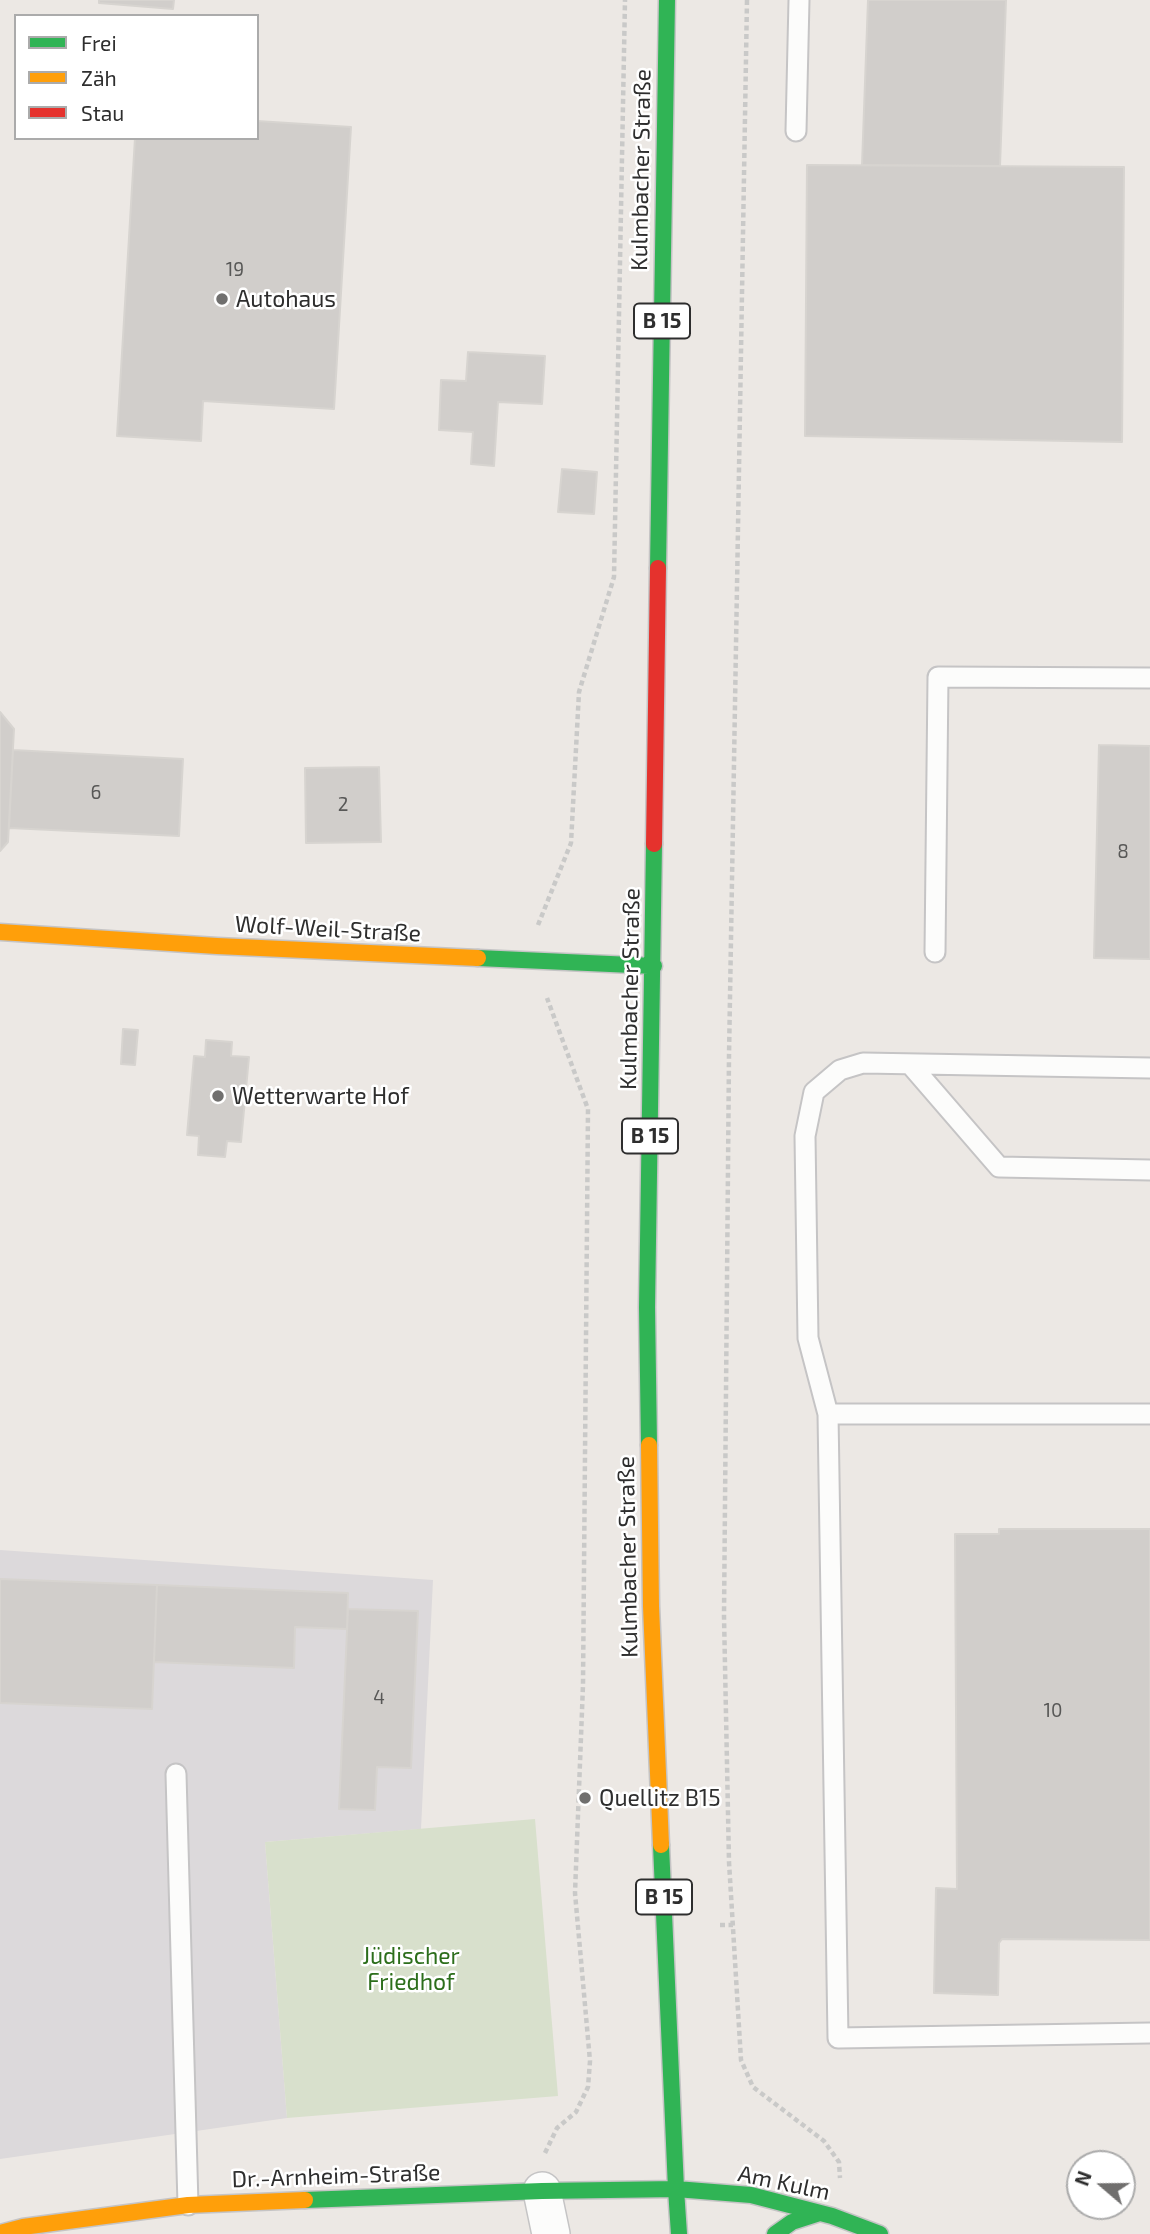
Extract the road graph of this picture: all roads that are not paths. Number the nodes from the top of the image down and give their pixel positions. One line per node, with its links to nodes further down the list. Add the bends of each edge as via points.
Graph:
1 (667, 0): 7 (main road, Kulmbacher Straße / B 15)
2 (799, 0): 3 (lane)
3 (796, 131)
4 (1150, 678): 6 (lane, via 938,677)
5 (0, 932): 7 (main road, Wolf-Weil-Straße)
6 (935, 952)
7 (654, 965): 15 (main road, Kulmbacher Straße / B 15, via 647,1307 651,1579)
8 (910, 1064): 9 (lane); 10 (lane, via 999,1167); 11 (lane, via 863,1063 840,1070 814,1092 804,1136 808,1338)
9 (1150, 1069)
10 (1150, 1170)
11 (828, 1414): 12 (lane); 14 (lane, via 838,2038)
12 (1150, 1414)
13 (176, 1774): 17 (lane)
14 (1150, 2033)
15 (676, 2189): 16 (main road, Dr.-Arnheim-Straße); 18 (main road, Am Kulm, via 751,2195); 21 (main road, B 15)
16 (542, 2191): 17 (main road, Dr.-Arnheim-Straße); 20 (street)
17 (187, 2204): 19 (main road, Dr.-Arnheim-Straße)
18 (826, 2214): 22 (main road, via 792,2222); 23 (main road, Am Kulm)
19 (0, 2233)
20 (551, 2234)
21 (679, 2234)
22 (775, 2234)
23 (880, 2234)

